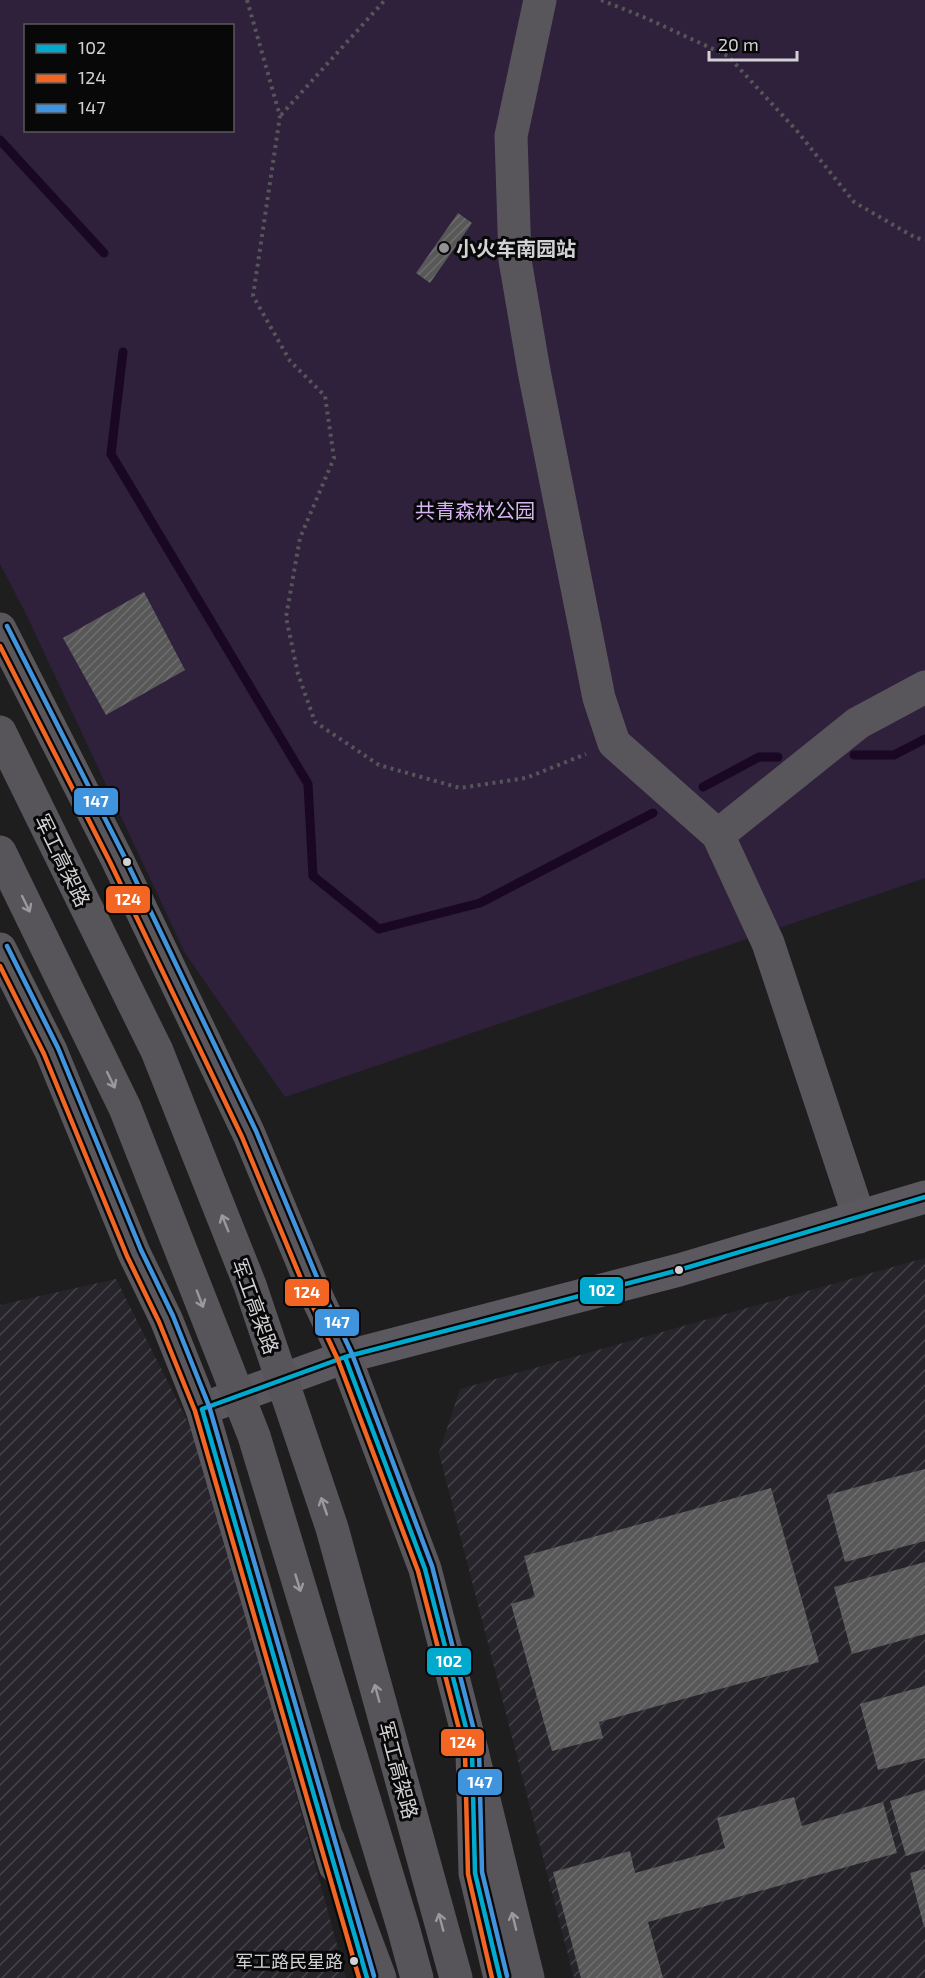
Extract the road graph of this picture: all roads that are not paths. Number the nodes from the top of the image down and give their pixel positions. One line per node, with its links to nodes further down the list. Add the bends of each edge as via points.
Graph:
1 (540, 0): 5 (street, via 511,136 515,260 599,698 614,743)
2 (0, 629): 10 (main road, via 117,859 244,1124)
3 (925, 687): 5 (street, via 858,723)
4 (0, 732): 17 (highway, 军工高架路, one-way to 4, bridge, via 332,1528 250,1285 156,1051)
5 (718, 835): 9 (street, via 768,943)
6 (0, 852): 16 (highway, 军工高架路, one-way to 16, bridge, via 125,1108 254,1436)
7 (0, 949): 11 (main road, via 51,1051)
8 (925, 1197): 9 (street)
9 (859, 1217): 10 (street, via 679,1270)
10 (345, 1357): 11 (street); 12 (main road, via 425,1569)
11 (202, 1410): 13 (main road)
12 (472, 1751): 18 (main road, via 475,1873); 19 (highway, one-way to 12)
13 (328, 1839): 14 (main road); 15 (highway)
14 (367, 1978)
15 (380, 1978)
16 (417, 1978)
17 (456, 1978)
18 (500, 1978)
19 (528, 1978)

